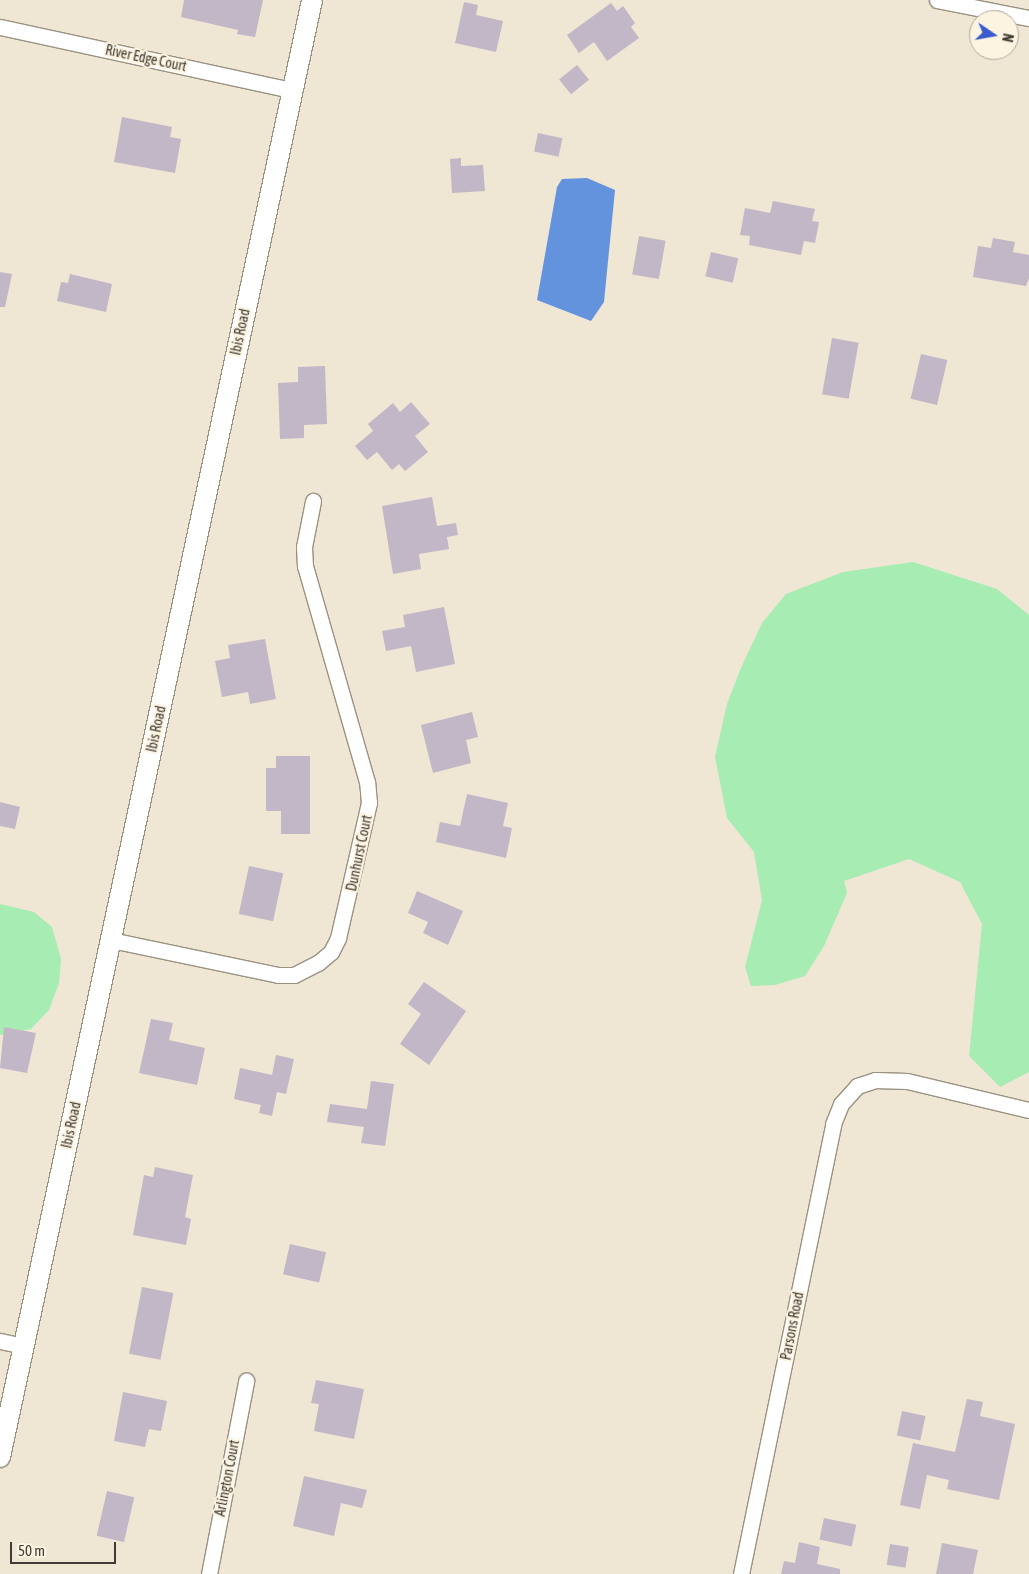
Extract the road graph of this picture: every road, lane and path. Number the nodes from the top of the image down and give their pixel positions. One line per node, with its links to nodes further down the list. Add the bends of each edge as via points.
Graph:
1 (312, 0): 5 (street, Ibis Road)
2 (937, 0): 3 (street)
3 (1029, 18)
4 (0, 27): 5 (street, River Edge Court)
5 (291, 90): 7 (street, Ibis Road)
6 (313, 500): 7 (street, Dunhurst Court, via 304,547 306,566 367,782 369,803 338,938 318,963 294,974 278,975)
7 (111, 940): 10 (street, Ibis Road)
8 (1029, 1110): 14 (street, Parsons Road, via 907,1082 875,1080 857,1086 841,1104 833,1124)
9 (0, 1341): 10 (street)
10 (24, 1346): 12 (street, Ibis Road)
11 (246, 1381): 13 (street, Arlington Court)
12 (0, 1457)
13 (209, 1574)
14 (741, 1574)

